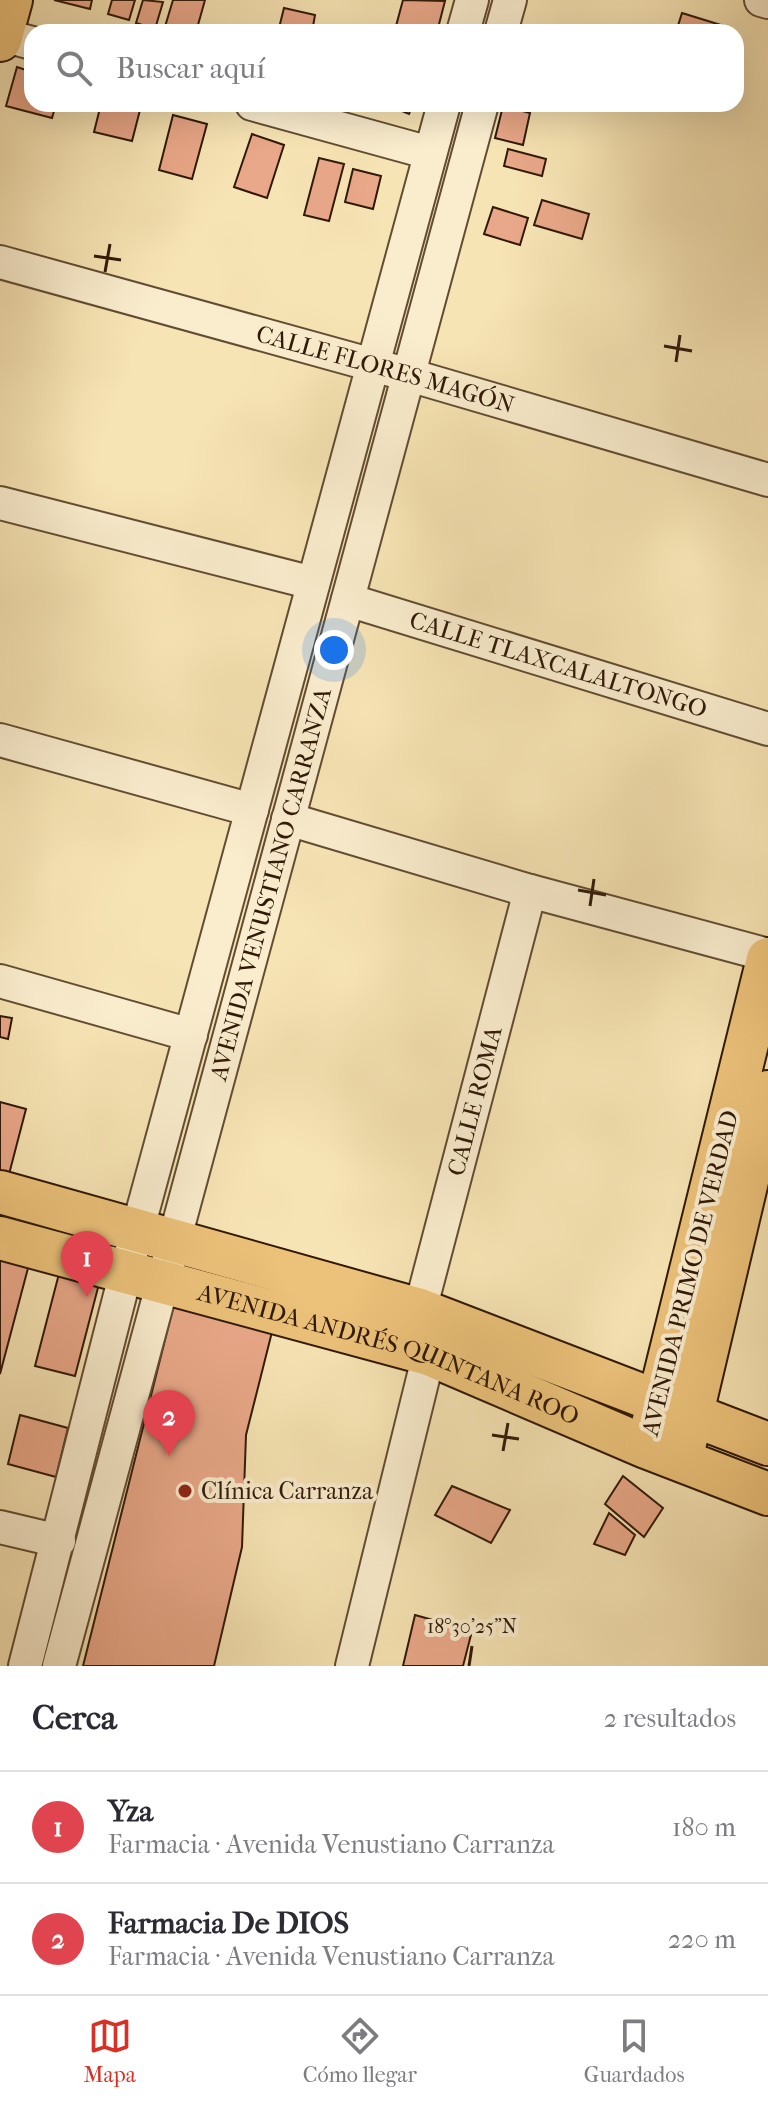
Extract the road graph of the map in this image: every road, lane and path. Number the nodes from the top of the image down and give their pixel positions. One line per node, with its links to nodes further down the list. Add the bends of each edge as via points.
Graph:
1 (472, 0): 5 (street)
2 (510, 0): 6 (street)
3 (761, 0): 4 (street)
4 (768, 2)
5 (465, 24)
6 (503, 24)
7 (281, 112): 10 (street)
8 (442, 112): 10 (street, AVENIDA VENUSTIANO CARRANZA)
9 (480, 112): 13 (street, AVENIDA VENUSTIANO CARRANZA)
10 (430, 153): 12 (street, AVENIDA VENUSTIANO CARRANZA)
11 (0, 262): 12 (street, CALLE FLORES MAGÓN)
12 (373, 366): 13 (street, CALLE FLORES MAGÓN); 16 (street, AVENIDA VENUSTIANO CARRANZA)
13 (409, 375): 14 (street, CALLE FLORES MAGÓN); 17 (street, AVENIDA VENUSTIANO CARRANZA)
14 (768, 480)
15 (0, 503): 16 (street)
16 (313, 583): 20 (street, AVENIDA VENUSTIANO CARRANZA)
17 (348, 600): 18 (street, CALLE TLAXCALALTONGO); 21 (street, AVENIDA VENUSTIANO CARRANZA)
18 (768, 729)
19 (0, 740): 20 (street)
20 (252, 810): 25 (street, AVENIDA VENUSTIANO CARRANZA)
21 (288, 819): 22 (street); 28 (street, AVENIDA VENUSTIANO CARRANZA)
22 (530, 891): 23 (street); 31 (street, CALLE ROMA)
23 (768, 957): 33 (main road, AVENIDA PRIMO DE VERDAD)
24 (0, 981): 25 (street)
25 (191, 1035): 28 (street, AVENIDA VENUSTIANO CARRANZA)
26 (768, 1092): 33 (main road, AVENIDA PRIMO DE VERDAD)
27 (0, 1192): 28 (main road, AVENIDA ANDRÉS QUINTANA ROO)
28 (156, 1234): 30 (street, AVENIDA VENUSTIANO CARRANZA); 31 (main road, AVENIDA ANDRÉS QUINTANA ROO)
29 (0, 1238): 30 (main road, AVENIDA ANDRÉS QUINTANA ROO)
30 (145, 1276): 32 (main road, AVENIDA ANDRÉS QUINTANA ROO); 38 (street, AVENIDA VENUSTIANO CARRANZA); 40 (street, AVENIDA VENUSTIANO CARRANZA)
31 (420, 1310): 33 (main road, AVENIDA ANDRÉS QUINTANA ROO)
32 (429, 1354): 35 (main road, AVENIDA ANDRÉS QUINTANA ROO); 41 (street)
33 (676, 1409): 34 (main road, AVENIDA ANDRÉS QUINTANA ROO); 35 (main road, AVENIDA PRIMO DE VERDAD)
34 (768, 1444)
35 (664, 1453): 36 (main road, AVENIDA ANDRÉS QUINTANA ROO)
36 (768, 1494)
37 (0, 1527): 38 (street)
38 (59, 1541): 39 (street, AVENIDA VENUSTIANO CARRANZA)
39 (25, 1666)
40 (59, 1666)
41 (352, 1666)

